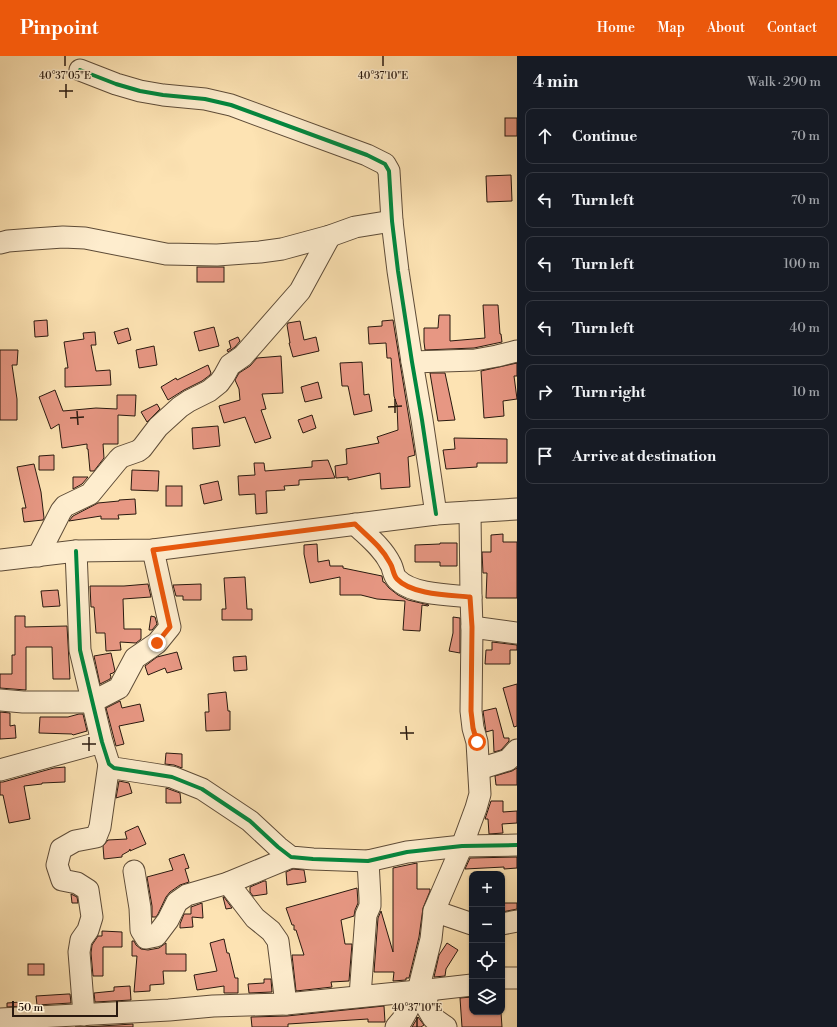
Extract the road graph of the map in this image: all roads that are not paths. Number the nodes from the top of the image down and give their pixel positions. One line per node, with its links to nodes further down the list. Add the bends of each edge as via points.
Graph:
1 (80, 70): 2 (street, via 140,91 205,98 231,105 367,155 385,164 389,171)
2 (392, 221): 3 (street, via 355,227); 6 (street)
3 (330, 236): 4 (street, via 282,249 217,255 166,254 70,237); 13 (street, via 300,291 243,356 230,365 219,383 180,407 158,427 142,448 121,457 90,494 65,506)
4 (0, 243)
5 (517, 351): 6 (street, via 475,360)
6 (412, 362): 9 (street)
7 (517, 508): 8 (street)
8 (470, 512): 9 (street); 15 (street)
9 (436, 514): 10 (street)
10 (355, 524): 11 (street); 15 (street, via 390,563 396,579 411,589)
11 (153, 550): 12 (street); 19 (street, via 170,627 157,643 135,658 119,688)
12 (76, 551): 13 (street); 19 (street, via 80,650)
13 (38, 556): 14 (street)
14 (0, 560)
15 (470, 597): 16 (street)
16 (472, 627): 17 (street); 23 (street, via 471,711)
17 (517, 633)
18 (0, 700): 19 (street)
19 (92, 702): 20 (street)
20 (102, 742): 22 (street); 24 (street)
21 (517, 750): 23 (street, via 508,760)
22 (109, 764): 27 (street, via 114,768 172,777 202,789 250,821); 41 (street, via 100,827 96,837 75,841 61,849 57,865 62,880 77,883 88,890 92,917 88,930 81,940 79,952)
23 (480, 769): 26 (street, via 480,794)
24 (0, 770)
25 (517, 845): 26 (street)
26 (462, 846): 28 (street, via 407,852); 31 (street)
27 (291, 857): 28 (street); 30 (street)
28 (368, 861): 39 (street, via 370,906 366,915)
29 (134, 871): 30 (street, via 141,930 146,938 156,936 177,902 187,895)
30 (228, 883): 40 (street, via 255,918 271,931 278,941)
31 (434, 911): 33 (street); 38 (street)
32 (517, 921): 34 (street)
33 (469, 923)
34 (505, 923)
35 (505, 978): 36 (street)
36 (517, 978)
37 (469, 985): 38 (street)
38 (423, 990): 39 (street); 43 (street); 44 (street, via 426,1006 433,1018)
39 (360, 996): 40 (street)
40 (286, 1004): 41 (street)
41 (84, 1015): 42 (street)
42 (0, 1019)
43 (396, 1027)
44 (446, 1027)

